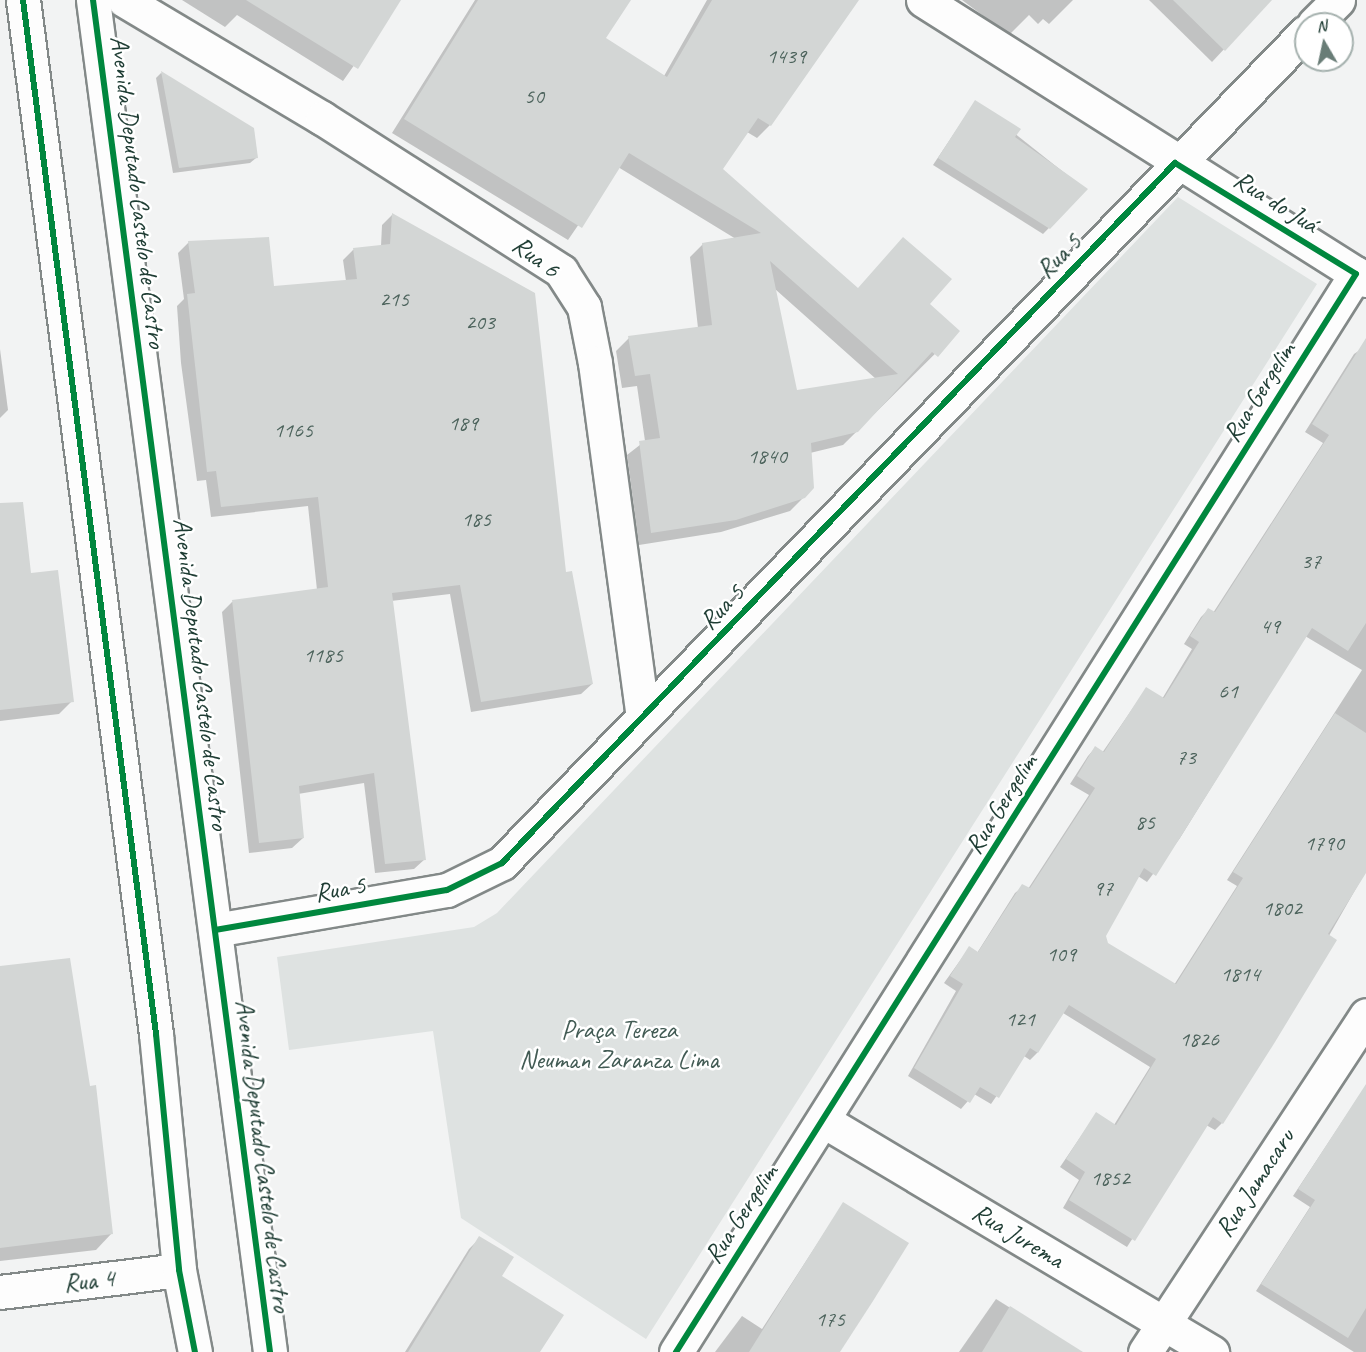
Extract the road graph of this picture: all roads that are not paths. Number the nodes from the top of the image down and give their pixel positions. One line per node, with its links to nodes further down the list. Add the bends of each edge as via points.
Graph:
1 (23, 0): 14 (street, via 156,1034)
2 (93, 0): 11 (street, Avenida Deputado Castelo de Castro)
3 (124, 0): 10 (street, Rua 6, via 322,118 561,272 584,307 596,363)
4 (923, 0): 8 (street, Rua do Juá)
5 (1338, 0): 6 (street)
6 (1326, 12)
7 (1294, 44): 8 (street, Rua 5)
8 (1175, 163): 9 (street, Rua do Juá); 10 (street, Rua 5)
9 (1361, 277): 13 (street, Rua Gergelim)
10 (643, 717): 11 (street, Rua 5, via 502,863 447,890)
11 (215, 930): 18 (street, Avenida Deputado Castelo de Castro)
12 (1366, 1015): 16 (street, Rua Jamacaru)
13 (824, 1121): 16 (street, Rua Jurema); 19 (street, Rua Gergelim)
14 (179, 1270): 15 (street, Rua 4); 17 (street)
15 (0, 1292)
16 (1163, 1323): 20 (street, Rua Jamacaru); 21 (street, Rua Jurema)
17 (195, 1352)
18 (270, 1352)
19 (676, 1352)
20 (1145, 1352)
21 (1212, 1352)

